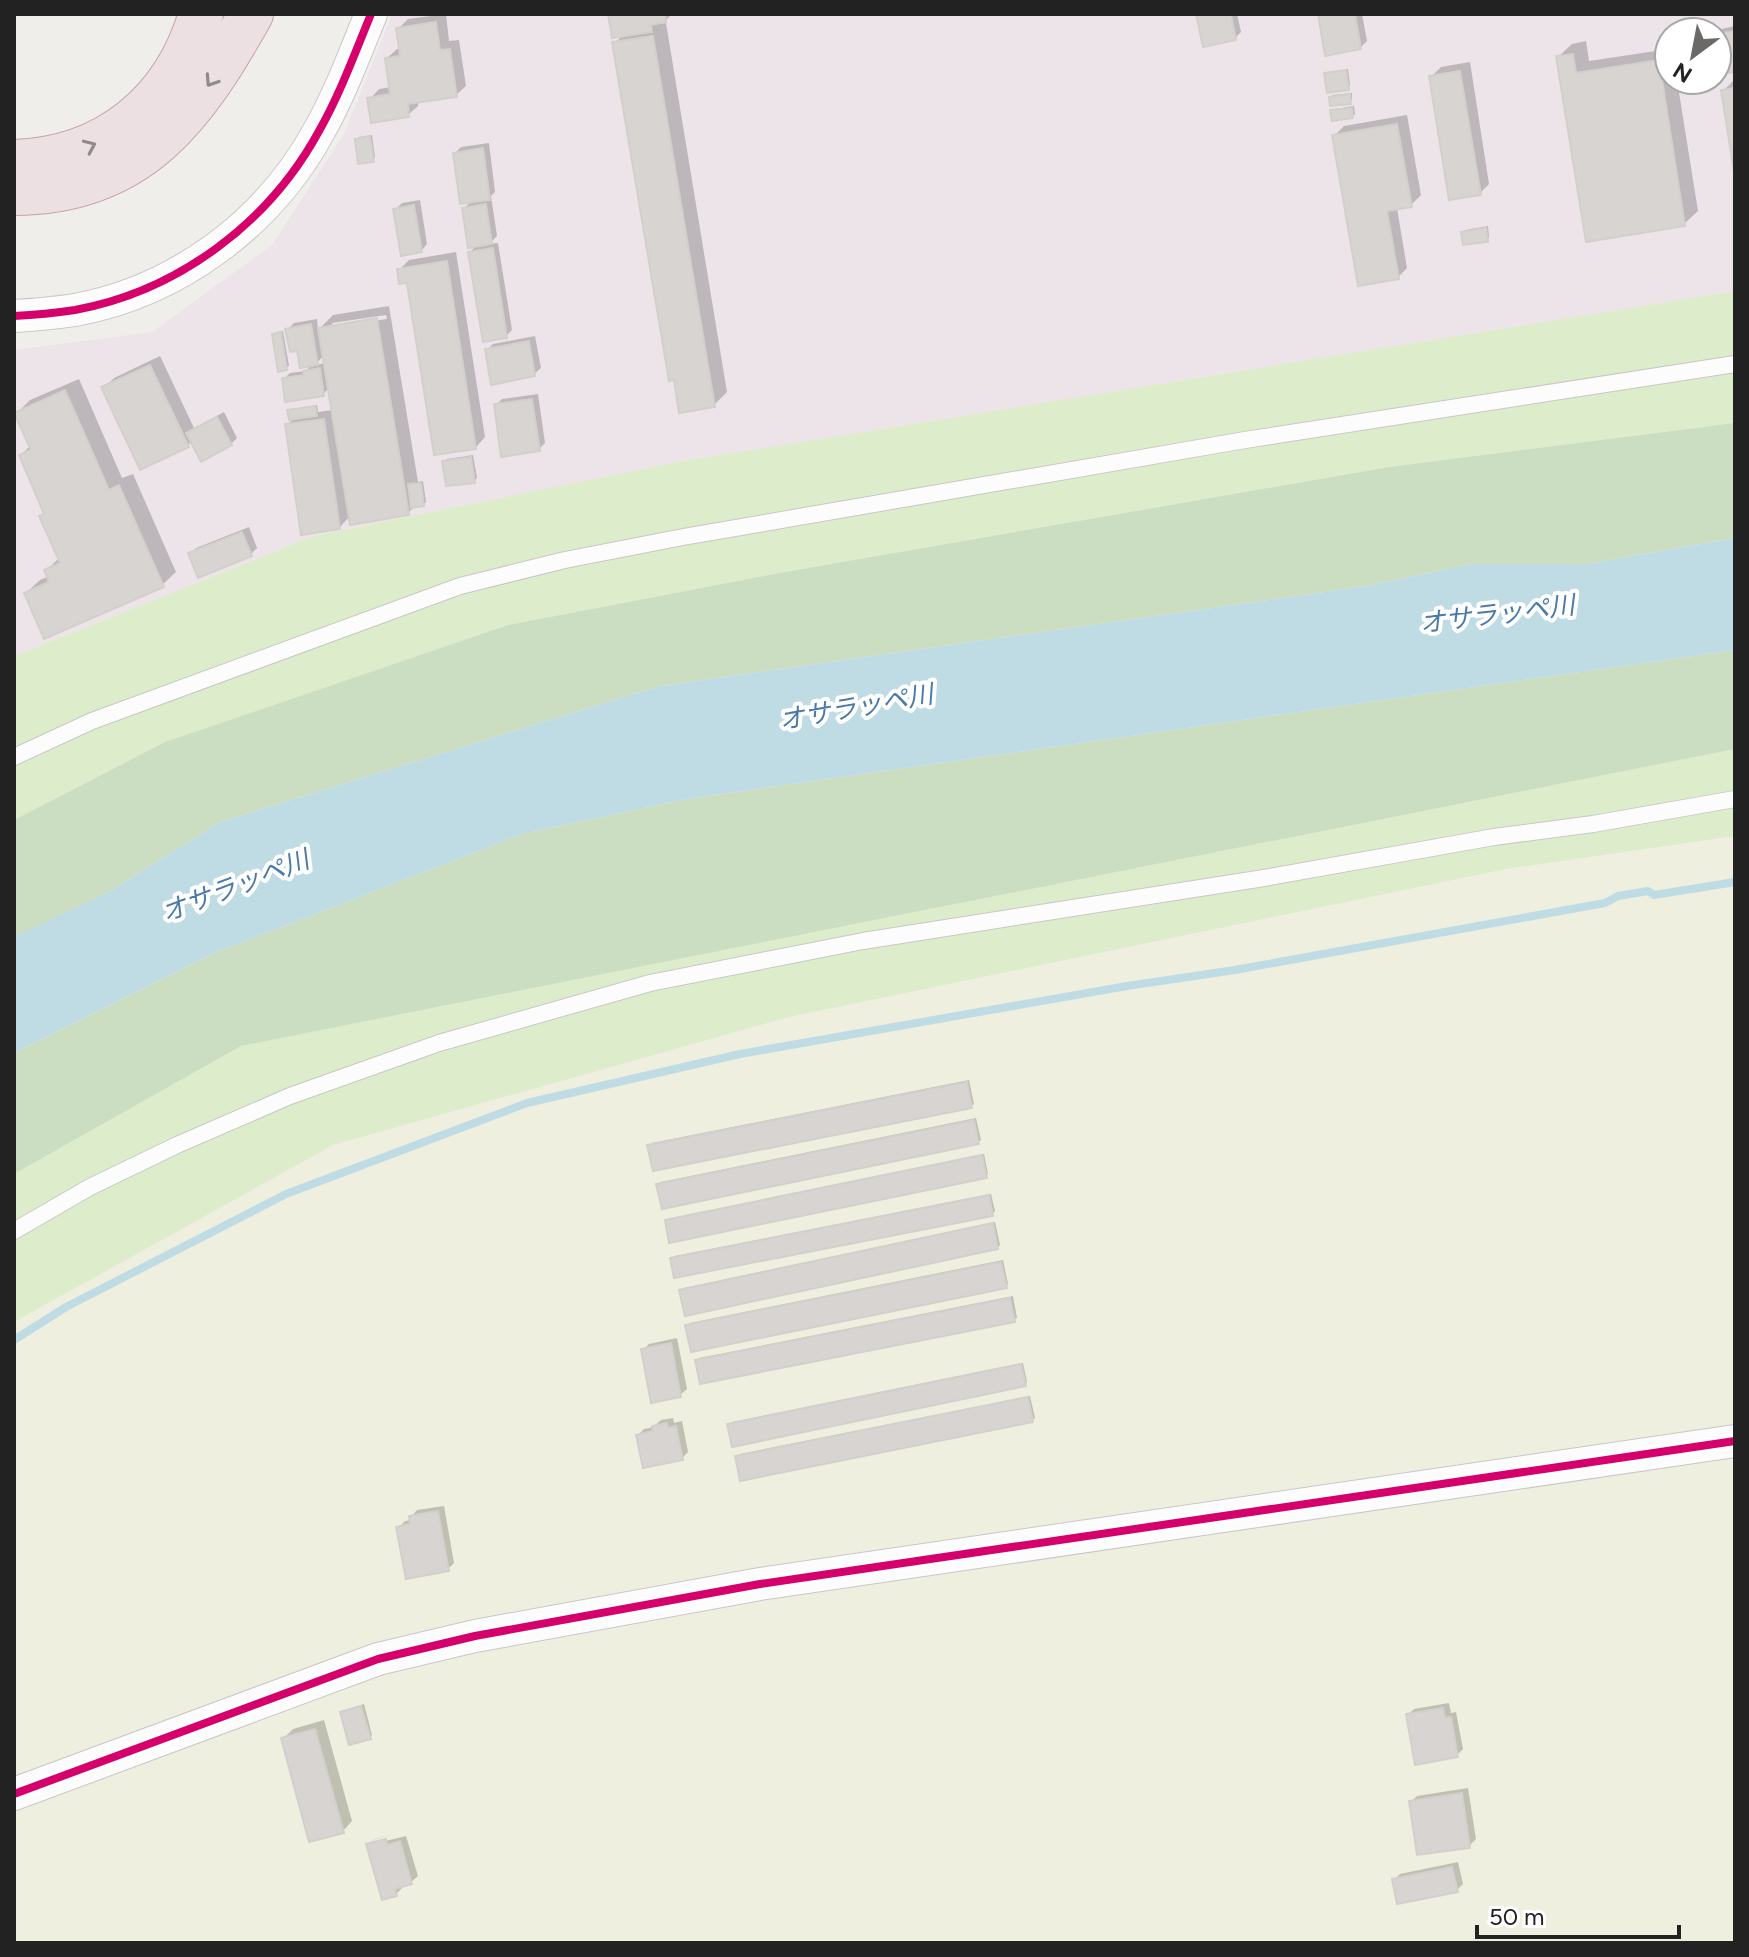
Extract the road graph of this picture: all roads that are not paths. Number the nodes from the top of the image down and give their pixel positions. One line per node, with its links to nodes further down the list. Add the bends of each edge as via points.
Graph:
1 (201, 14): 4 (highway, one-way to 1, via 82,150 131,122 177,70)
2 (251, 14): 5 (highway, one-way to 5, via 204,92 181,121 143,153 100,179 75,187)
3 (371, 14): 6 (street, via 304,156 273,197 232,237 140,291 77,310)
4 (14, 162)
5 (14, 193)
6 (14, 316)
7 (1735, 364): 8 (lane, via 1245,440 565,560 460,586 92,721)
8 (14, 757)
9 (1735, 799): 10 (lane, via 863,941 650,983 439,1043 290,1096 90,1187)
10 (14, 1231)
11 (1735, 1441): 12 (street, via 760,1584 475,1636 378,1659)
12 (14, 1794)

